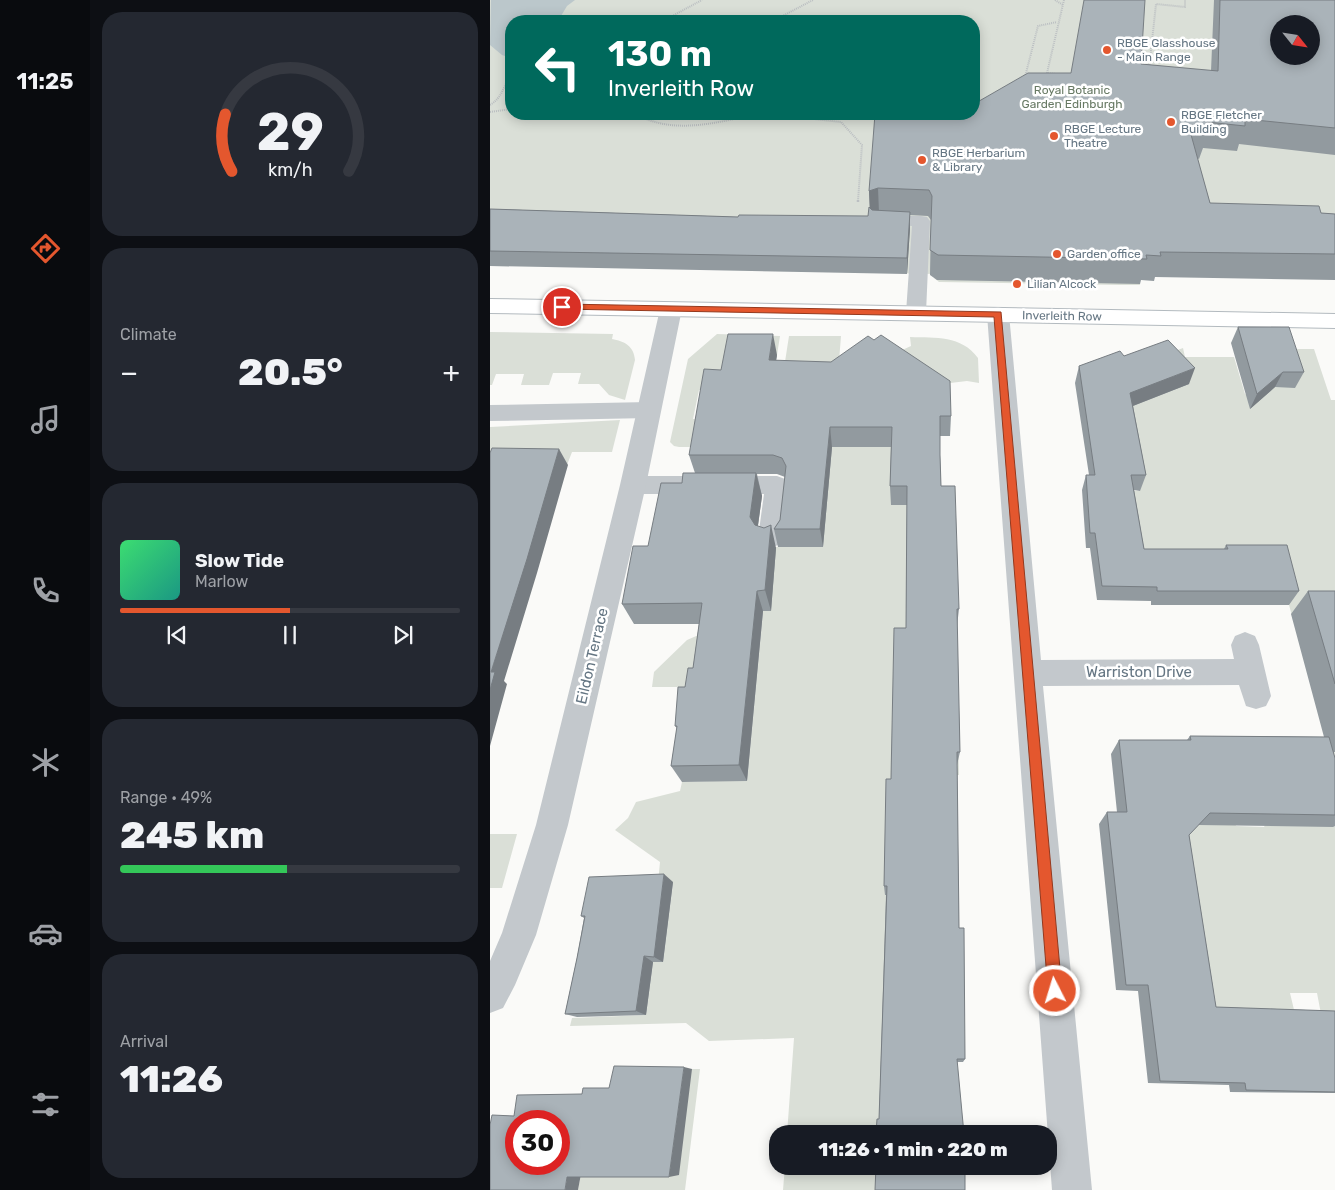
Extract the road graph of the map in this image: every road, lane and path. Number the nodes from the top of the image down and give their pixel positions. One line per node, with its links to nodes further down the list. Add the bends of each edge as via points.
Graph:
1 (702, 0): 7 (path)
2 (813, 0): 8 (path)
3 (1055, 0): 6 (path)
4 (1064, 0): 6 (path)
5 (1185, 0): 10 (path, via 1185,7 1156,4)
6 (1063, 5): 9 (path)
7 (674, 15)
8 (784, 15)
9 (1057, 22): 11 (path, via 1047,73); 12 (path, via 1038,26)
10 (1149, 72)
11 (1064, 74)
12 (1025, 77)
13 (505, 83): 14 (path, via 500,97)
14 (490, 105)
15 (505, 110): 16 (path)
16 (490, 112)
17 (652, 120): 18 (path, via 662,124 706,125)
18 (728, 120)
19 (823, 120): 20 (path, via 841,122 862,144 858,220)
20 (879, 220): 23 (lane, via 921,221)
21 (490, 306): 22 (main road, Inverleith Row)
22 (671, 309): 23 (main road, Inverleith Row); 26 (street, Eildon Terrace)
23 (916, 313): 24 (main road, Inverleith Row)
24 (998, 314): 25 (main road, Inverleith Row); 31 (street)
25 (1335, 321)
26 (650, 410): 27 (lane); 28 (street, Eildon Terrace)
27 (490, 413)
28 (633, 485): 29 (lane, via 777,485); 32 (street, Eildon Terrace, via 552,825 520,934)
29 (770, 538)
30 (1250, 671): 31 (street, Warriston Drive)
31 (1028, 673): 33 (street)
32 (490, 995)
33 (1072, 1190)

